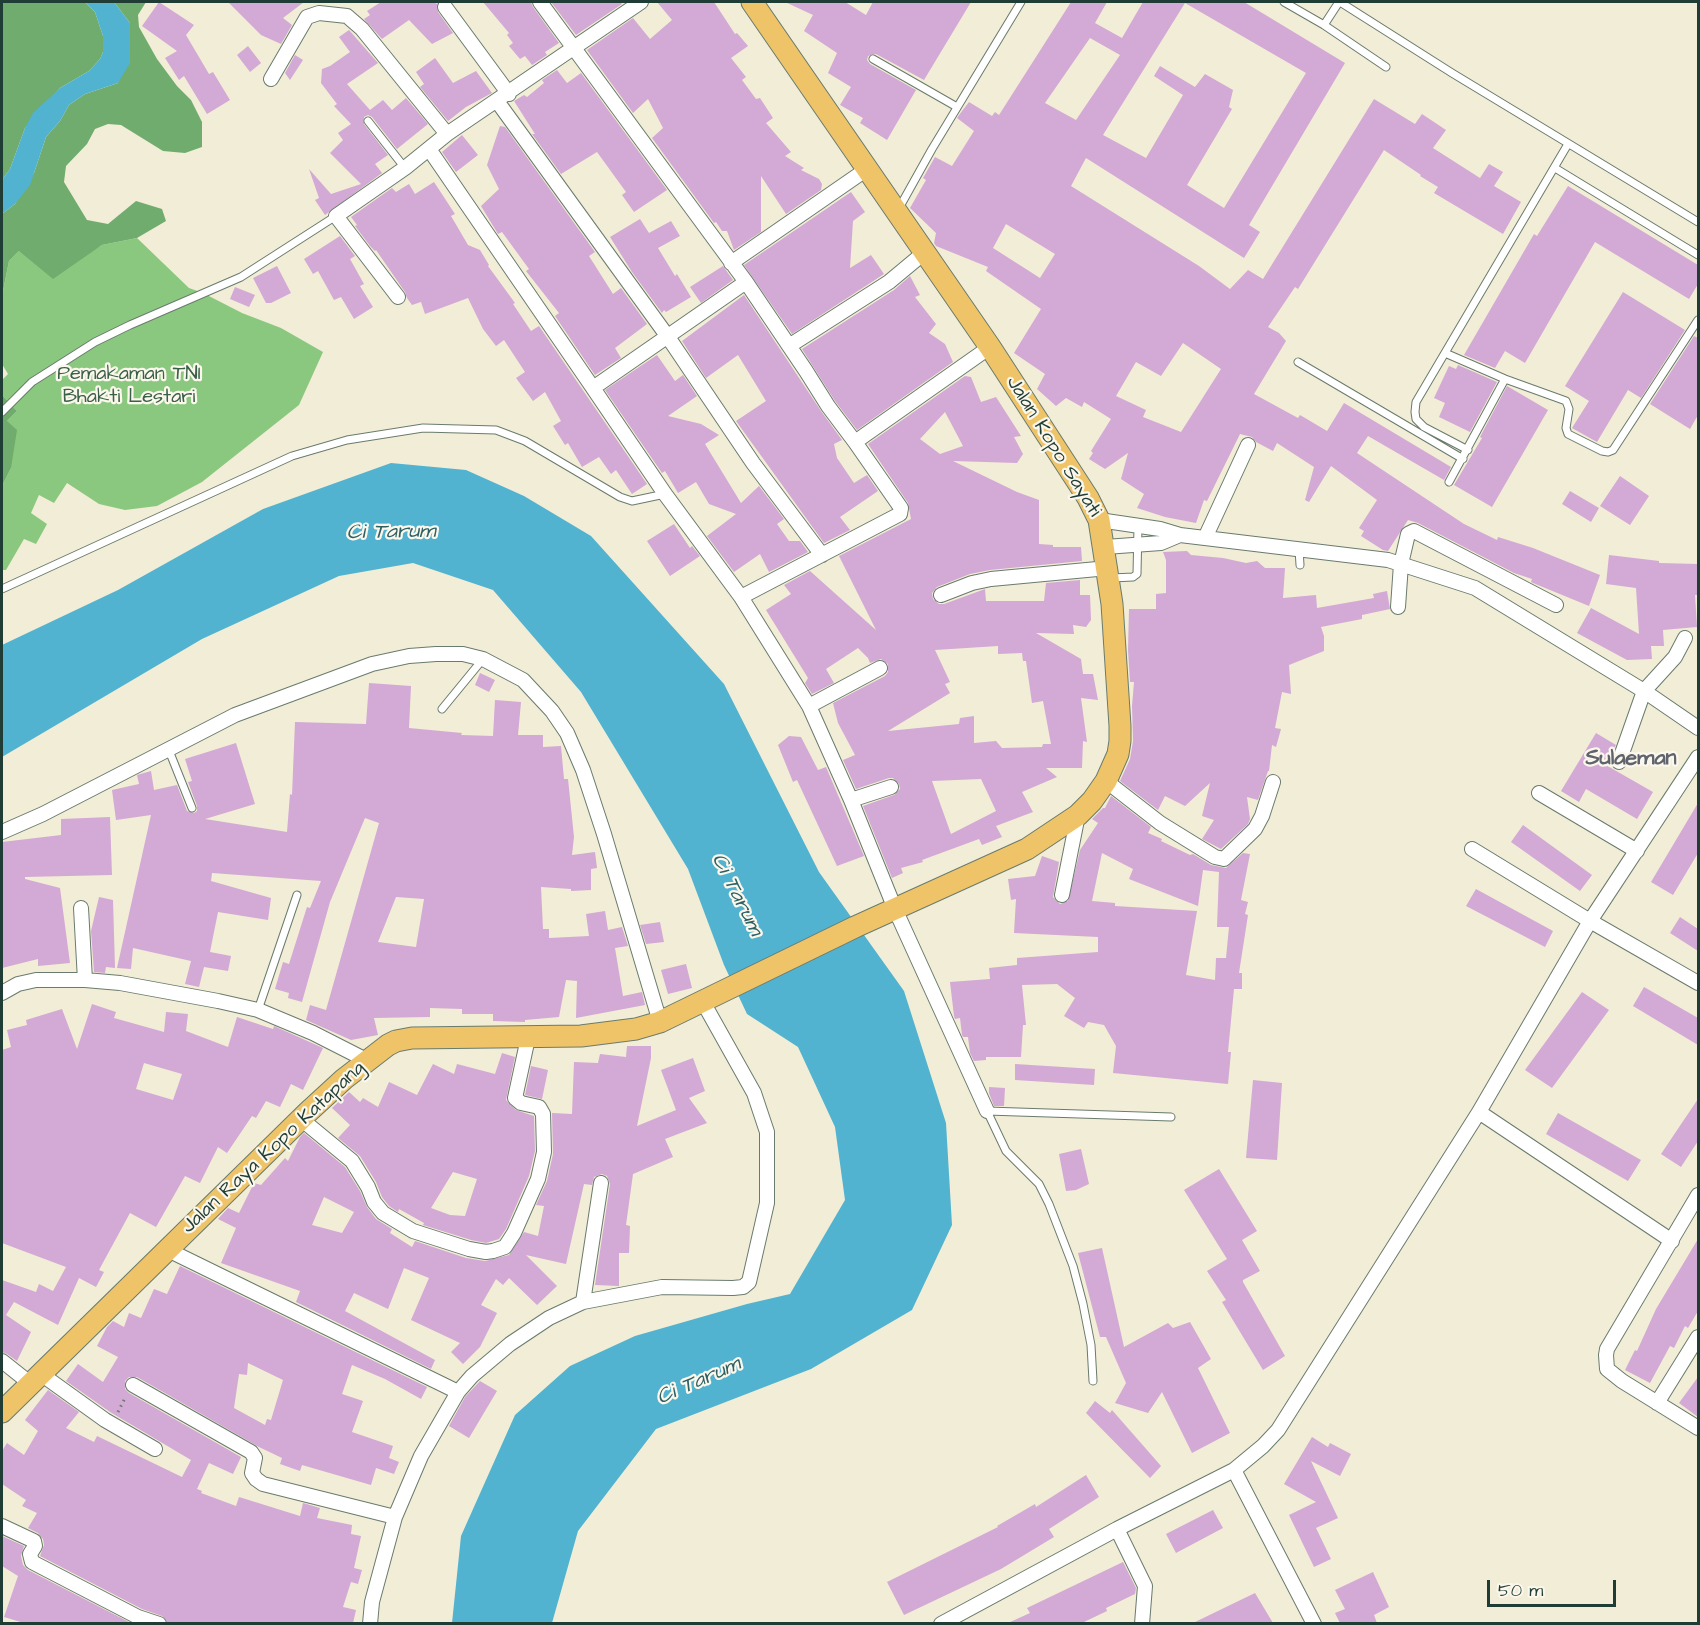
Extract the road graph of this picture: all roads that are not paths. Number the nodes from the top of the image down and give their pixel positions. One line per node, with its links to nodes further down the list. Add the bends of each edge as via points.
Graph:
1 (540, 2): 9 (street)
2 (641, 2): 9 (street)
3 (752, 2): 21 (main road, Jalan Kopo Sayati)
4 (1021, 2): 14 (lane)
5 (1284, 2): 8 (lane)
6 (1339, 2): 8 (lane); 17 (lane)
7 (445, 7): 13 (street)
8 (1324, 25): 11 (lane)
9 (573, 49): 13 (street); 27 (street)
10 (873, 59): 14 (lane)
11 (1386, 67)
12 (271, 79): 16 (street, via 307,17 319,13 347,16 362,29)
13 (503, 97): 16 (street); 31 (street)
14 (957, 107): 22 (lane)
15 (368, 121): 19 (lane)
16 (447, 134): 18 (street)
17 (1568, 144): 20 (lane); 24 (lane)
18 (429, 149): 19 (street); 37 (street)
19 (405, 168): 23 (street)
20 (1555, 168): 26 (lane); 34 (lane)
21 (867, 169): 22 (main road, Jalan Kopo Sayati); 27 (street)
22 (897, 212): 25 (main road, Jalan Kopo Sayati)
23 (336, 216): 29 (street); 38 (lane, via 241,277 95,342 32,382)
24 (1698, 222)
25 (925, 252): 32 (street, via 889,282); 33 (main road, Jalan Kopo Sayati)
26 (1698, 255)
27 (731, 263): 28 (street)
28 (746, 282): 31 (street); 32 (street)
29 (398, 297)
30 (1698, 320): 36 (lane, via 1613,450 1602,451 1568,434 1566,401)
31 (668, 337): 37 (street); 52 (street, via 753,463)
32 (789, 346): 39 (street)
33 (990, 347): 39 (street); 45 (main road, Jalan Kopo Sayati)
34 (1445, 353): 36 (lane); 41 (lane, via 1416,402 1416,419)
35 (1298, 362): 42 (lane)
36 (1505, 379): 41 (lane)
37 (593, 388): 44 (street)
38 (2, 412)
39 (855, 442): 52 (street, via 901,512)
40 (1248, 445): 48 (street)
41 (1468, 450): 42 (lane)
42 (1463, 459): 43 (lane)
43 (1449, 482)
44 (665, 494): 56 (lane, via 632,501 620,497 525,441 496,430 423,428 347,440 292,456); 58 (street)
45 (1099, 519): 46 (street); 50 (main road, Jalan Kopo Sayati)
46 (1138, 526): 47 (street); 49 (lane)
47 (1180, 535): 48 (street); 49 (street)
48 (1205, 538): 51 (street)
49 (1138, 546): 50 (street); 55 (lane, via 1137,574 1133,578)
50 (1105, 547): 55 (main road, Jalan Kopo Sayati)
51 (1299, 549): 53 (street); 54 (lane)
52 (822, 555): 58 (street)
53 (1401, 564): 59 (street, via 1408,534 1414,531); 60 (street); 64 (street, via 1475,588)
54 (1300, 565)
55 (1109, 573): 57 (street, via 991,579); 71 (main road, Jalan Kopo Sayati, via 1120,741)
56 (2, 590)
57 (941, 595)
58 (741, 597): 65 (street)
59 (1556, 605)
60 (1398, 607)
61 (1685, 638): 64 (street, via 1675,657)
62 (483, 659): 66 (lane); 68 (street, via 436,654 372,664 235,715); 91 (street, via 523,680 567,733 601,823)
63 (880, 669): 65 (street)
64 (1644, 691): 67 (street); 70 (street)
65 (809, 706): 75 (street)
66 (442, 709)
67 (1698, 728)
68 (168, 748): 76 (lane); 78 (street)
69 (1698, 757): 80 (street)
70 (1619, 762)
71 (1106, 781): 72 (street, via 1160,823 1224,859 1255,829); 77 (main road, Jalan Kopo Sayati)
72 (1273, 782)
73 (891, 787): 75 (street)
74 (1539, 793): 80 (street)
75 (852, 800): 84 (street)
76 (192, 808)
77 (1078, 815): 82 (street); 84 (main road, Jalan Kopo Sayati, via 1027,849)
78 (2, 832)
79 (1472, 849): 85 (street)
80 (1637, 851): 85 (street)
81 (297, 895): 90 (lane)
82 (1062, 895)
83 (81, 908): 86 (street)
84 (895, 909): 89 (main road, Jalan Kopo Sayati); 94 (street)
85 (1590, 921): 87 (street); 95 (street)
86 (85, 980): 88 (street, via 29,982); 90 (street)
87 (1698, 982)
88 (2, 993)
89 (709, 999): 91 (main road, Jalan Raya Kopo Katapang); 102 (street, via 754,1093 767,1132 767,1203 749,1282 733,1288 662,1287)
90 (258, 1010): 93 (street)
91 (660, 1022): 92 (main road, Jalan Raya Kopo Katapang, via 581,1036)
92 (528, 1038): 93 (main road, Jalan Raya Kopo Katapang, via 404,1039 388,1045); 97 (street, via 515,1098 539,1107 543,1114 544,1152 538,1179 505,1247 486,1252 469,1249 413,1231 384,1213 352,1161)
93 (368, 1061): 97 (main road, Jalan Raya Kopo Katapang)
94 (987, 1111): 96 (lane); 106 (lane, via 1006,1151 1039,1184 1049,1204 1083,1304)
95 (1479, 1112): 100 (street); 113 (street, via 1278,1430)
96 (1171, 1117)
97 (301, 1119): 101 (main road, Jalan Raya Kopo Katapang)
98 (601, 1183): 102 (street)
99 (1698, 1195): 100 (street)
100 (1672, 1240): 109 (street, via 1606,1355 1607,1369)
101 (166, 1249): 105 (main road, Jalan Raya Kopo Katapang); 108 (street)
102 (583, 1302): 108 (street, via 549,1318 510,1344)
103 (1698, 1337): 109 (street)
104 (2, 1361): 105 (street)
105 (36, 1379): 110 (main road, Jalan Raya Kopo Katapang); 112 (street)
106 (1093, 1381)
107 (133, 1385): 114 (street, via 251,1452 255,1458 252,1473 263,1484)
108 (458, 1392): 114 (street, via 421,1456)
109 (1657, 1403): 111 (street)
110 (2, 1412)
111 (1698, 1428)
112 (155, 1449)
113 (1234, 1470): 116 (street); 121 (street)
114 (395, 1517): 118 (street)
115 (2, 1526): 117 (street, via 34,1541 32,1562 138,1617)
116 (1117, 1528): 119 (street); 120 (street, via 1145,1586)
117 (159, 1623)
118 (370, 1623)
119 (941, 1623)
120 (1142, 1623)
121 (1314, 1623)

